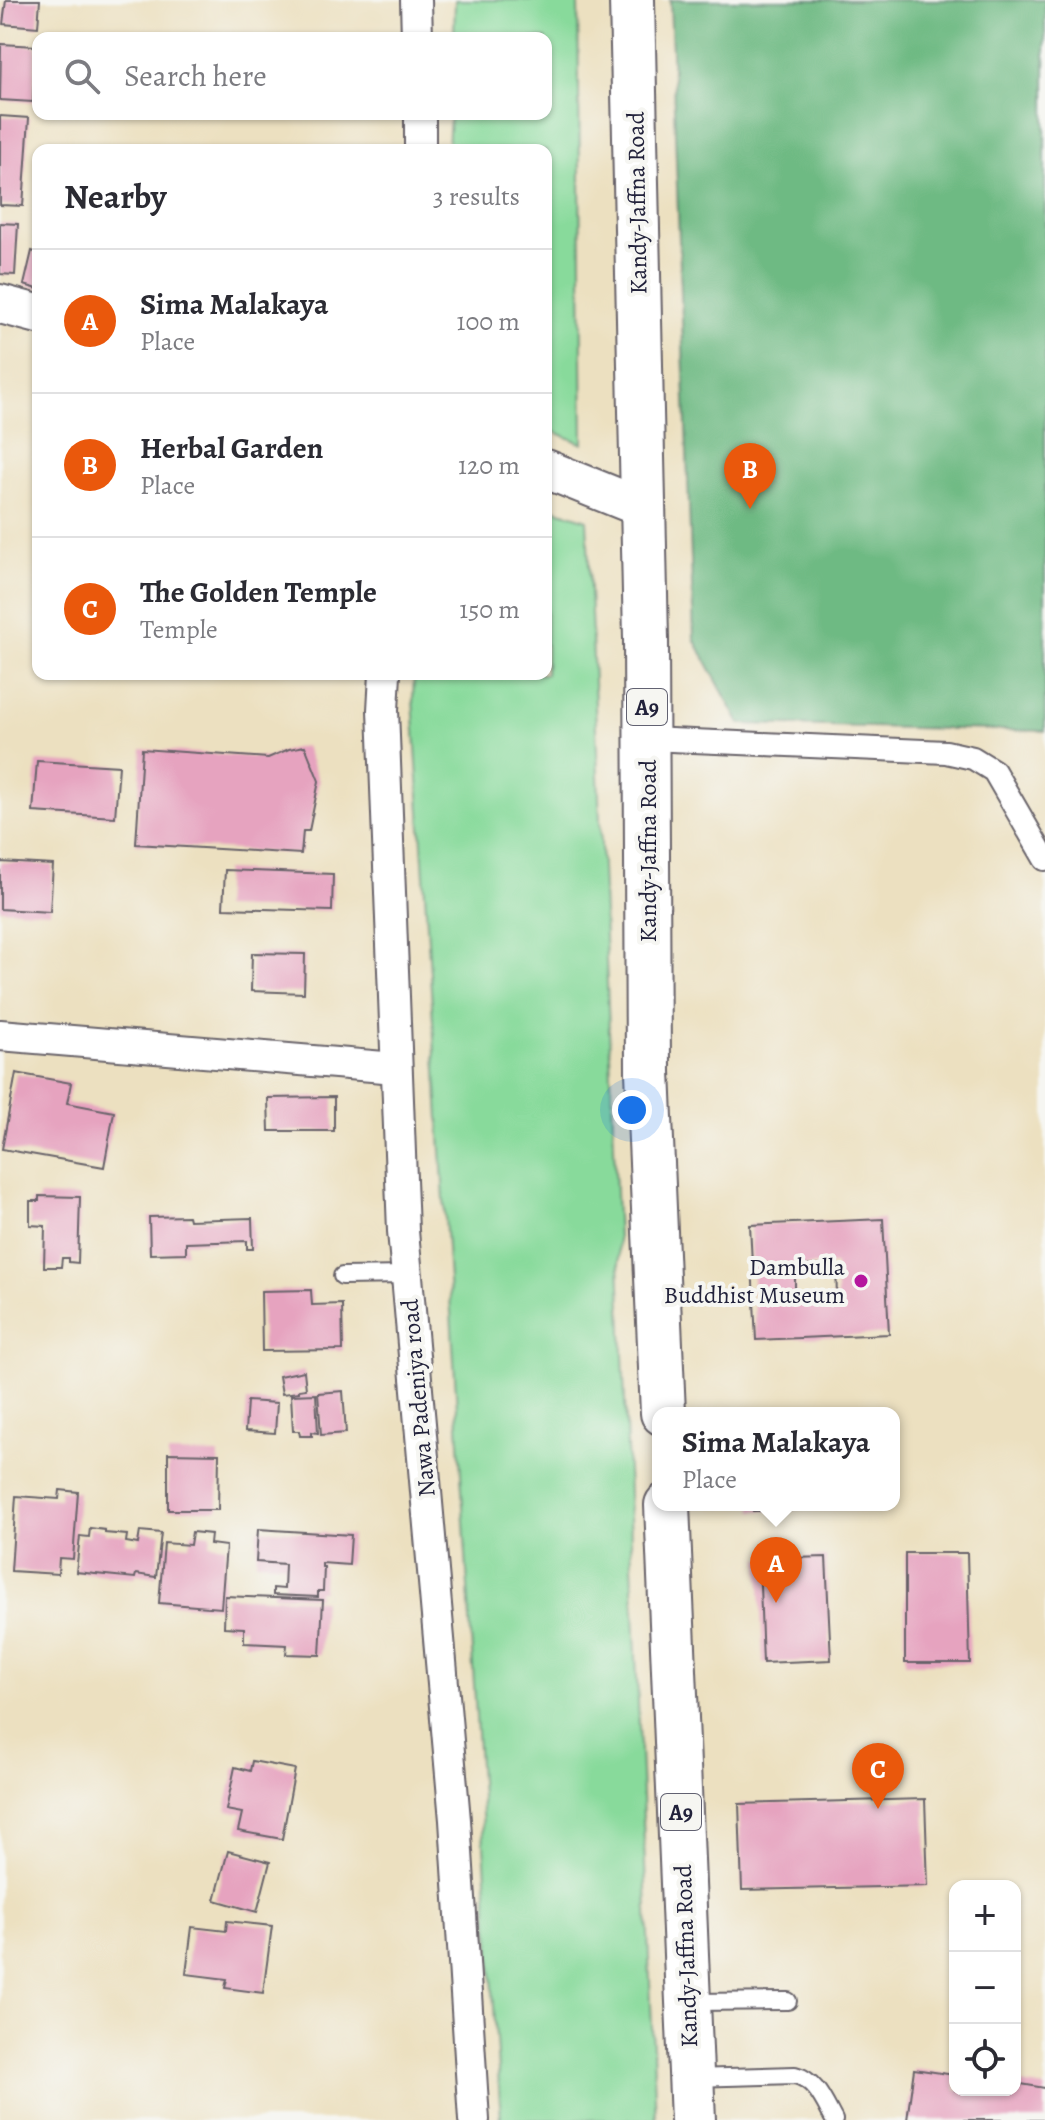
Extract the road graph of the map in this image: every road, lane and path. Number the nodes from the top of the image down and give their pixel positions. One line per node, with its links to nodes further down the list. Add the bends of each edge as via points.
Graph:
1 (416, 0): 3 (street)
2 (632, 0): 9 (highway, Kandy-Jaffna Road / A9)
3 (417, 32)
4 (420, 120): 5 (street)
5 (420, 144)
6 (0, 304): 7 (street)
7 (32, 312)
8 (552, 471): 9 (street)
9 (645, 509): 11 (highway, Kandy-Jaffna Road / A9)
10 (385, 680): 14 (street, Nawa Padeniya road)
11 (648, 739): 12 (street, via 946,752 973,758 994,771); 17 (highway, Kandy-Jaffna Road / A9, via 648,1072)
12 (1045, 859)
13 (0, 1035): 14 (street)
14 (396, 1068): 15 (street, Nawa Padeniya road)
15 (407, 1275): 16 (lane); 22 (street, Nawa Padeniya road, via 455,1820)
16 (342, 1276)
17 (663, 1407)
18 (667, 1511): 20 (highway, Kandy-Jaffna Road / A9)
19 (788, 2001): 20 (lane)
20 (688, 2002): 21 (highway, Kandy-Jaffna Road / A9)
21 (692, 2099): 23 (lane, via 795,2075 813,2085)
22 (474, 2120)
23 (834, 2120)

